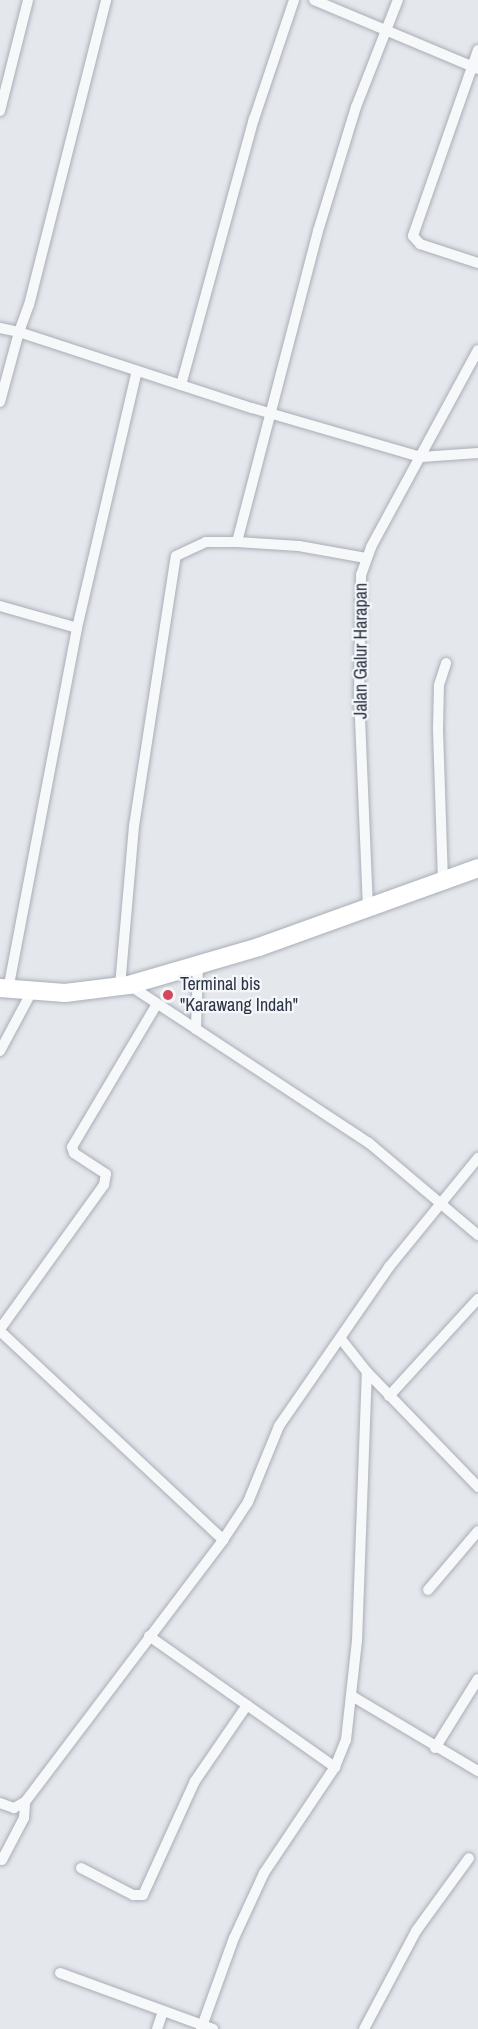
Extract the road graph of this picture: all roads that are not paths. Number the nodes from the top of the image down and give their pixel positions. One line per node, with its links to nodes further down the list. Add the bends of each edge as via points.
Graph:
1 (27, 0): 9 (street)
2 (106, 0): 12 (street)
3 (294, 0): 15 (street, via 254,119)
4 (314, 0): 6 (street)
5 (398, 0): 6 (street)
6 (388, 31): 8 (street); 17 (street, via 356,107)
7 (478, 50): 8 (street)
8 (475, 68): 10 (street, via 413,236 420,244)
9 (0, 111)
10 (478, 263)
11 (0, 328): 12 (street)
12 (19, 332): 14 (street); 16 (street)
13 (478, 350): 19 (street, Jalan Galur Harapan)
14 (137, 371): 15 (street); 23 (street)
15 (181, 385): 17 (street)
16 (0, 402)
17 (269, 413): 19 (street); 20 (street)
18 (478, 453): 19 (street)
19 (421, 457): 21 (street, Jalan Galur Harapan)
20 (237, 542): 21 (street, via 300,546); 29 (street, via 189,547 172,563 134,826)
21 (366, 558): 27 (street, Jalan Galur Harapan, via 360,583 359,694)
22 (0, 606): 23 (street)
23 (77, 628): 30 (street)
24 (446, 663): 26 (street, via 439,685 438,728)
25 (478, 868): 26 (main road)
26 (443, 881): 27 (main road)
27 (368, 909): 28 (main road)
28 (198, 967): 29 (main road); 33 (street)
29 (125, 986): 31 (main road); 32 (street)
30 (4, 989): 31 (main road)
31 (31, 993): 34 (street)
32 (157, 1004): 33 (street); 39 (street, via 72,1147 74,1153 106,1174 104,1185)
33 (196, 1029): 36 (street, via 340,1123)
34 (0, 1052)
35 (478, 1158): 36 (street)
36 (442, 1202): 37 (street); 40 (street, via 389,1267)
37 (478, 1235)
38 (478, 1299): 42 (street)
39 (0, 1330): 45 (street)
40 (341, 1339): 41 (street); 45 (street, via 279,1426 248,1502)
41 (367, 1372): 42 (street); 49 (street)
42 (390, 1396): 43 (street)
43 (478, 1487)
44 (478, 1532): 46 (street)
45 (223, 1539): 47 (street)
46 (428, 1590)
47 (148, 1636): 50 (street); 54 (street)
48 (478, 1679): 51 (street)
49 (352, 1696): 51 (street); 52 (street, via 346,1740)
50 (247, 1705): 52 (street); 58 (street, via 195,1781 142,1896)
51 (435, 1748): 53 (street)
52 (335, 1767): 61 (street, via 264,1873 234,1938)
53 (478, 1771)
54 (25, 1802): 55 (street, via 14,1808); 57 (street, via 24,1818)
55 (0, 1803)
56 (469, 1858): 63 (street, via 416,1931)
57 (2, 1860)
58 (81, 1868)
59 (60, 1973): 60 (street)
60 (164, 2012): 61 (street); 62 (street)
61 (206, 2028)
62 (158, 2029)
63 (364, 2029)

